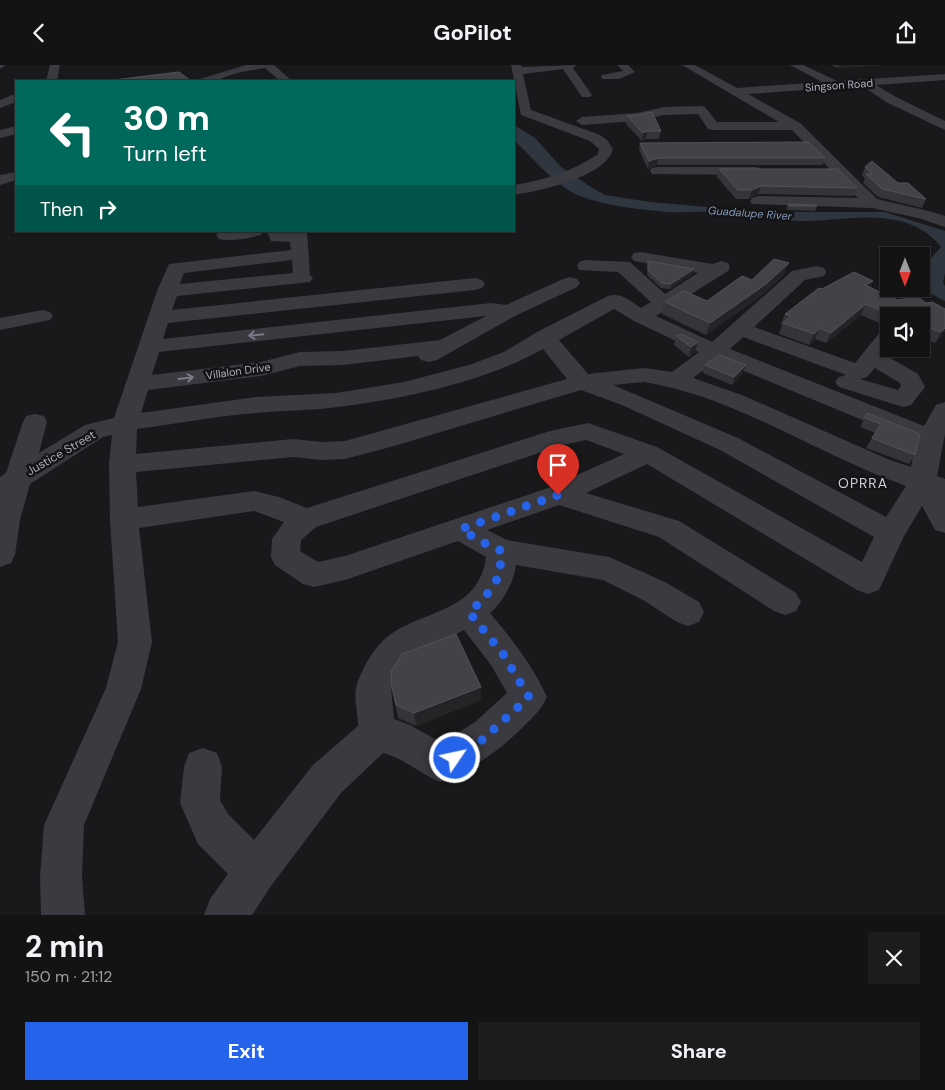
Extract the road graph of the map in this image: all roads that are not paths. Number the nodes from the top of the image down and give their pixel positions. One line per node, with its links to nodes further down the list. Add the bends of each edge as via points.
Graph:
1 (55, 65): 16 (street)
2 (264, 65): 17 (street, via 235,70)
3 (268, 65): 18 (street)
4 (572, 65): 7 (street)
5 (622, 65): 13 (street, via 630,71 627,75)
6 (795, 65): 21 (street)
7 (566, 66): 9 (street); 26 (street)
8 (517, 68): 9 (street); 29 (street)
9 (549, 68): 15 (street)
10 (921, 68): 14 (street)
11 (872, 69): 19 (street)
12 (686, 71): 25 (street, via 703,75)
13 (606, 77)
14 (944, 77): 19 (street, Singson Road)
15 (559, 79)
16 (52, 80)
17 (207, 80)
18 (285, 80)
19 (912, 81): 20 (street, Singson Road); 23 (street)
20 (865, 83): 21 (street, Singson Road); 28 (street)
21 (837, 85): 25 (street, Singson Road)
22 (15, 90): 24 (street)
23 (936, 91)
24 (0, 92)
25 (733, 92): 32 (street)
26 (586, 95)
27 (15, 98): 30 (street)
28 (892, 100): 31 (street); 33 (street)
29 (526, 101): 32 (street, via 580,117 637,117 701,110 713,126); 35 (street, via 525,113)
30 (0, 104)
31 (931, 105)
32 (795, 126): 37 (street)
33 (945, 126)
34 (613, 133): 35 (street)
35 (596, 139): 44 (street, via 606,149 604,156 595,163 536,187)
36 (793, 144): 37 (street)
37 (812, 144): 41 (street)
38 (657, 171): 39 (street)
39 (773, 171)
40 (821, 171): 41 (street)
41 (840, 171): 46 (street)
42 (15, 176): 43 (street)
43 (0, 180)
44 (515, 190)
45 (758, 201): 46 (street)
46 (872, 203): 47 (street, via 927,212)
47 (945, 222)
48 (248, 232): 50 (street)
49 (276, 232): 51 (street, via 278,237)
50 (226, 235)
51 (299, 241): 55 (street); 58 (street, via 176,268)
52 (631, 261): 53 (street); 59 (street); 59 (street, via 717,268)
53 (586, 266)
54 (817, 272): 66 (street, via 799,275)
55 (303, 278): 58 (street); 60 (street)
56 (570, 283): 61 (street)
57 (475, 284): 60 (street)
58 (167, 291): 64 (street)
59 (662, 302): 63 (street)
60 (306, 303): 64 (street); 67 (street)
61 (508, 312): 67 (street, via 491,309); 71 (street)
62 (43, 315): 65 (street)
63 (641, 317): 68 (street, Justice Street, via 615,300); 72 (street)
64 (158, 318): 70 (street)
65 (0, 324)
66 (740, 329): 72 (street); 74 (street)
67 (304, 330): 70 (street, one-way to 70); 73 (street)
68 (545, 337): 76 (street); 78 (street, Justice Street, via 512,357 477,370 404,389)
69 (880, 346): 74 (street)
70 (150, 347): 77 (street)
71 (446, 347): 73 (street, Villalon Drive, via 343,358); 78 (street, via 388,377)
72 (715, 351): 74 (street); 75 (street)
73 (300, 359): 77 (street, Villalon Drive, one-way to 73, via 261,369)
74 (852, 377): 82 (street)
75 (676, 380): 76 (street, via 644,375); 86 (street, via 734,399 881,467)
76 (582, 382): 84 (street, via 345,450 293,448); 92 (street, via 630,399 729,444)
77 (137, 384): 81 (street)
78 (379, 392): 81 (street, Justice Street, via 336,400 276,403)
79 (945, 410): 82 (street)
80 (35, 422): 85 (street)
81 (125, 423): 84 (street); 85 (street, Justice Street, via 94,431)
82 (930, 438): 86 (street)
83 (648, 453): 87 (street); 88 (street, via 588,431 559,437); 92 (street, via 868,581)
84 (122, 464): 89 (street)
85 (10, 484): 94 (street)
86 (933, 486): 90 (street); 92 (street)
87 (558, 495): 91 (street); 95 (street, via 669,529)
88 (306, 519): 89 (street, via 254,501); 91 (street, via 288,535 286,557 314,575 345,568)
89 (124, 520): 101 (street, via 135,642 123,689 64,825)
90 (945, 522)
91 (461, 529): 93 (street)
92 (891, 533)
93 (502, 551): 96 (street, via 499,576 484,599); 97 (street, via 609,569)
94 (0, 555)
95 (785, 603)
96 (469, 612): 98 (street, via 402,645 382,667 374,686); 98 (street, via 503,654 529,697 482,740 455,758 440,763 396,738)
97 (688, 612)
98 (377, 734): 100 (street, via 327,779)
99 (203, 767): 100 (street, via 200,803 213,829)
100 (256, 871): 102 (street)
101 (63, 915)
102 (226, 915)

